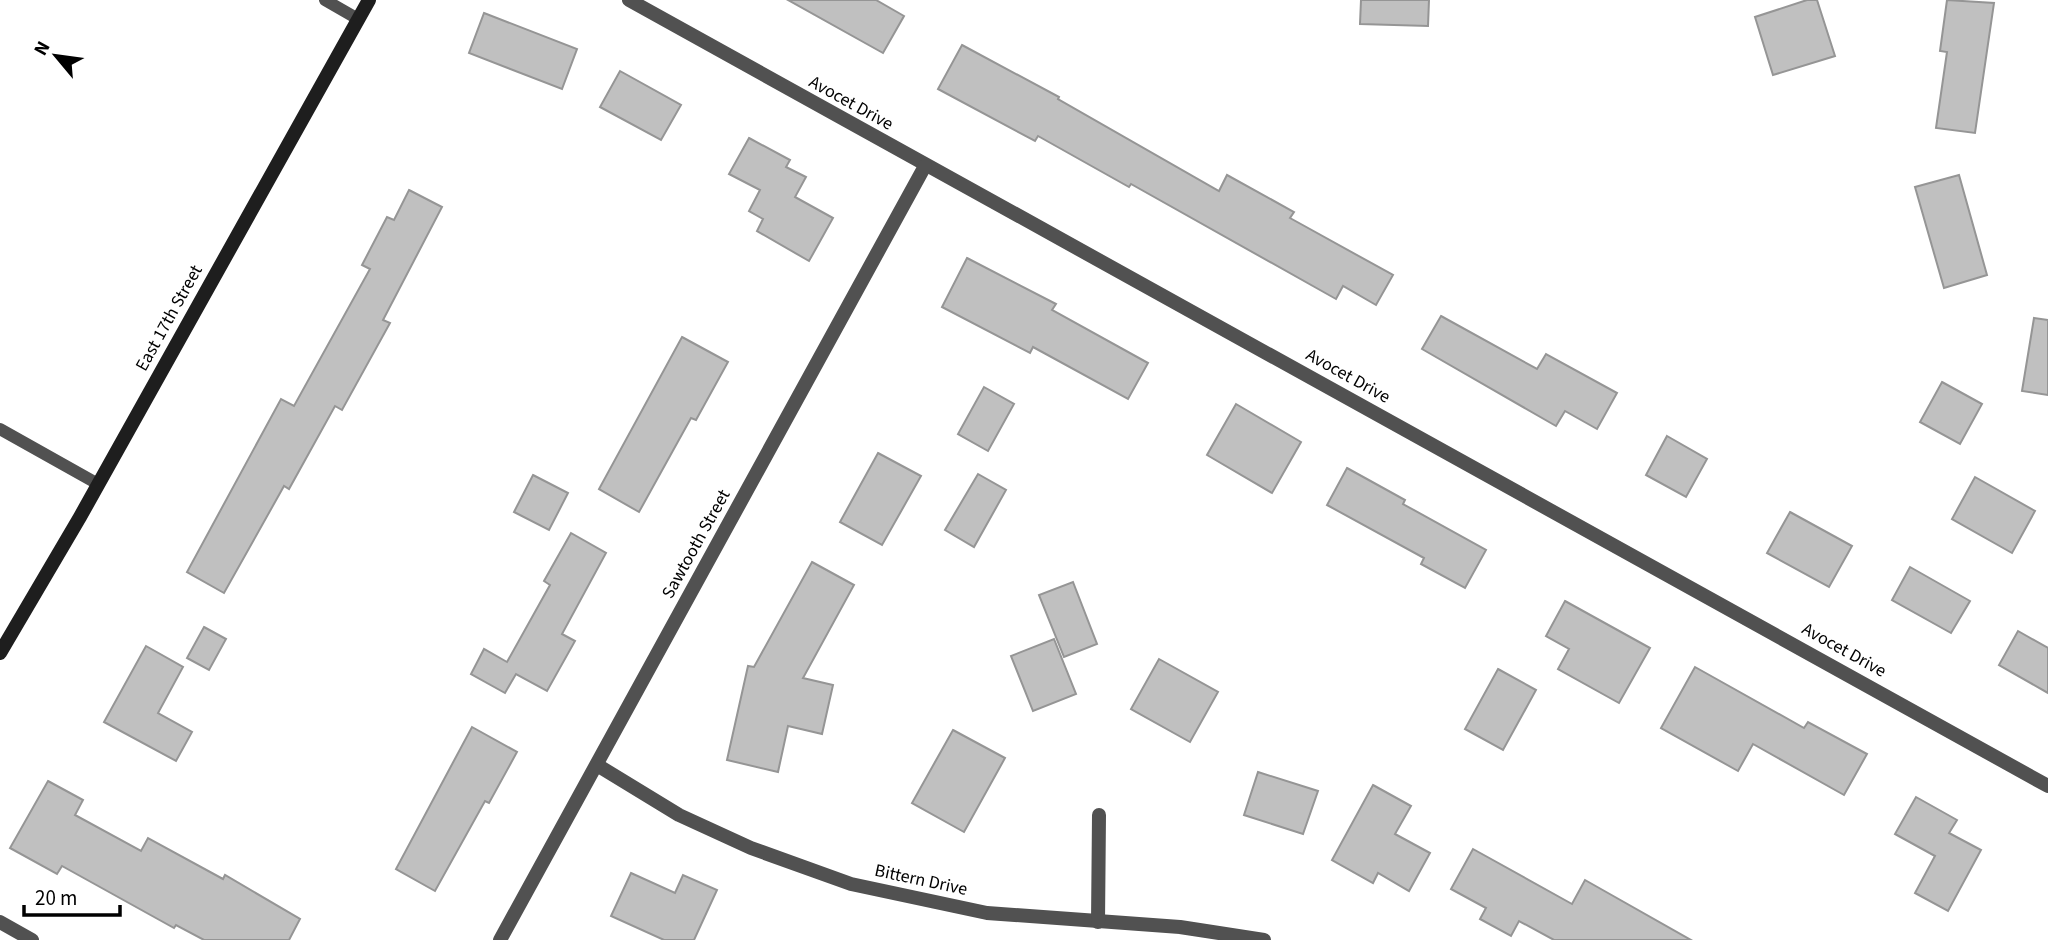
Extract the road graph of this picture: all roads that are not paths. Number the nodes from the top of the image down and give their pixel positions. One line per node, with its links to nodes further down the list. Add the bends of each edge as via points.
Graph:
1 (325, 0): 4 (lane)
2 (369, 0): 4 (main road, East 17th Street)
3 (629, 0): 5 (street, Avocet Drive)
4 (358, 19): 7 (main road, East 17th Street)
5 (925, 166): 9 (street, Sawtooth Street); 10 (street, Avocet Drive)
6 (0, 429): 7 (lane)
7 (98, 484): 8 (main road, East 17th Street)
8 (0, 653)
9 (597, 765): 13 (street, Bittern Drive, via 679,815 751,848 851,884 987,913); 15 (street, Sawtooth Street)
10 (2048, 786)
11 (1099, 815): 13 (street)
12 (0, 922): 14 (street)
13 (1098, 922): 16 (street, Bittern Drive, via 1180,927)
14 (32, 940)
15 (500, 940)
16 (1264, 940)

